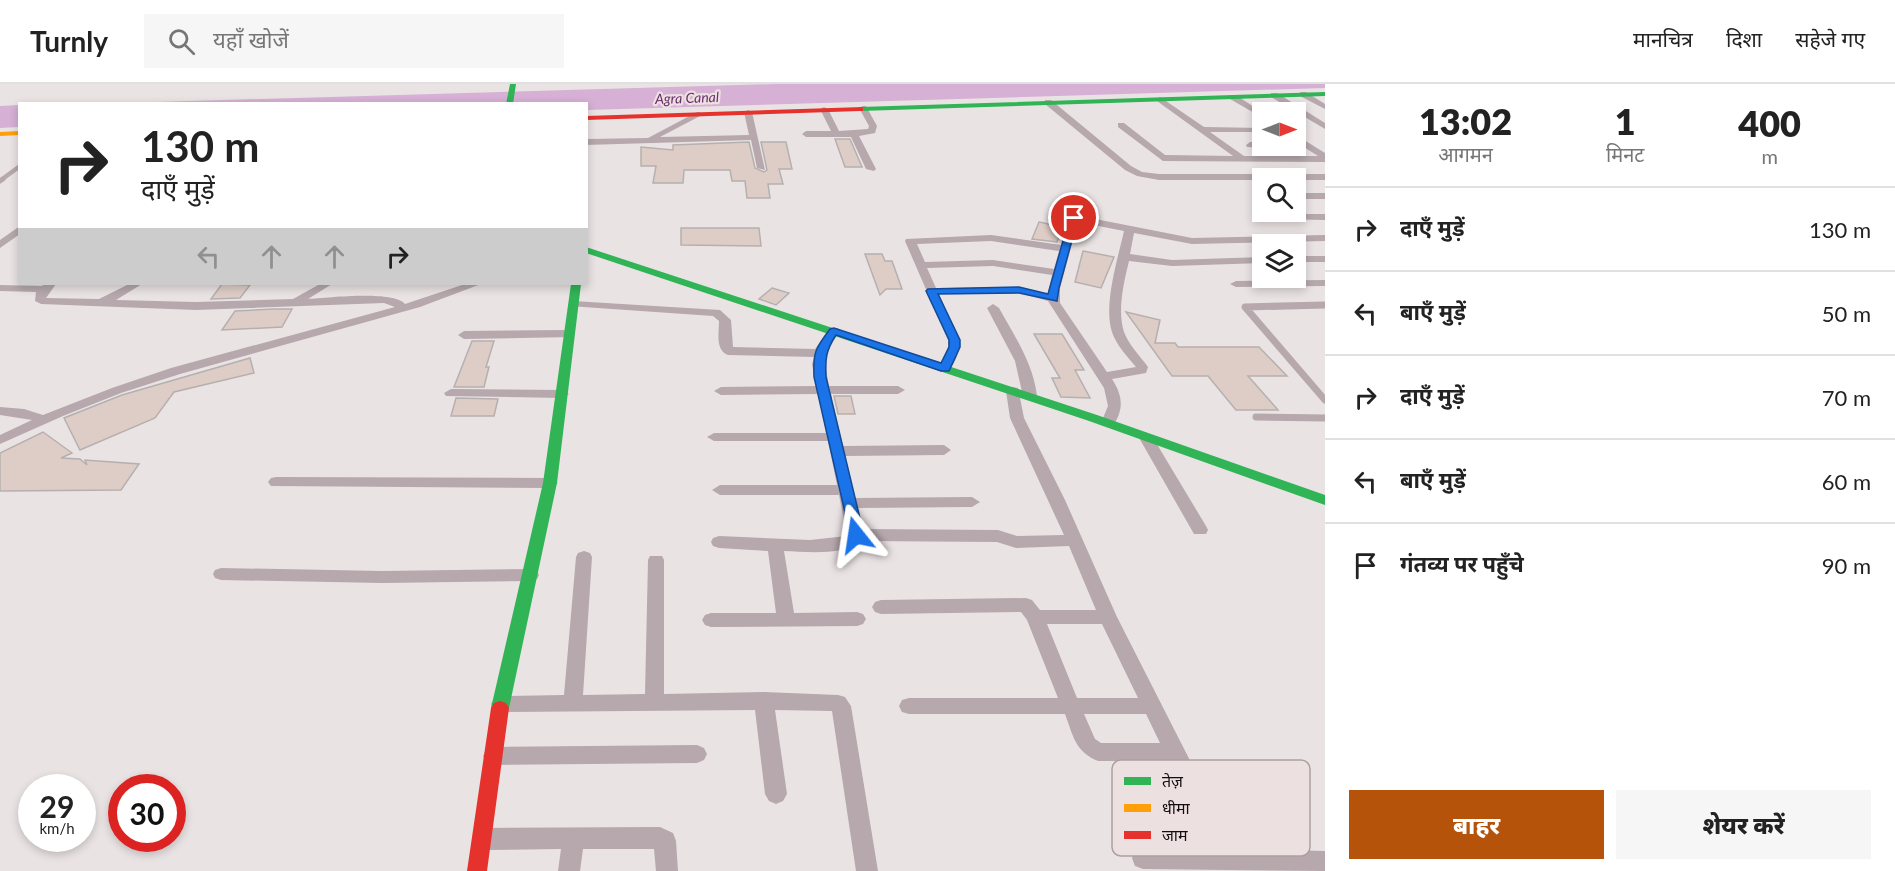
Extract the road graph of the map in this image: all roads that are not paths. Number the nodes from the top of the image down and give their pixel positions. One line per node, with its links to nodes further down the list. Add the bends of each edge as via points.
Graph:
1 (1303, 94): 2 (street); 3 (street); 7 (street)
2 (1325, 94)
3 (1274, 95): 4 (street); 15 (street)
4 (1233, 97): 5 (street); 9 (street)
5 (1160, 99): 6 (street); 16 (street)
6 (1048, 102): 8 (street); 32 (street, via 1140,174)
7 (1325, 107)
8 (863, 108): 10 (street); 22 (street, via 874,129)
9 (1252, 109)
10 (824, 110): 11 (street); 21 (street)
11 (748, 112): 12 (street); 23 (street)
12 (697, 114): 13 (street); 24 (street)
13 (588, 118)
14 (1121, 125): 28 (street, via 1163,158)
15 (1325, 127)
16 (1205, 129): 17 (street); 28 (street)
17 (1252, 130)
18 (18, 133): 19 (street)
19 (0, 134)
20 (806, 134): 21 (street)
21 (836, 134): 22 (street)
22 (854, 134): 31 (street)
23 (754, 137): 24 (street); 30 (street)
24 (649, 140): 25 (street)
25 (588, 142)
26 (1307, 145): 27 (street)
27 (1325, 158): 28 (street)
28 (1243, 159)
29 (18, 168): 33 (lane)
30 (762, 168)
31 (871, 169)
32 (1325, 177)
33 (0, 181)
34 (1306, 196): 35 (street)
35 (1325, 196)
36 (1079, 202): 39 (street)
37 (1306, 217): 38 (street)
38 (1325, 217)
39 (1074, 218): 42 (street); 46 (street)
40 (0, 228): 41 (street)
41 (18, 229)
42 (1130, 230): 44 (street, via 1192,241); 48 (street)
43 (18, 231): 45 (street)
44 (1325, 238)
45 (0, 245)
46 (1065, 249): 52 (street, via 1000,239 912,239); 53 (street)
47 (588, 251): 71 (street)
48 (1124, 257): 51 (street, via 1172,263); 76 (street, via 1116,323 1142,367 1134,373)
49 (1306, 259): 50 (street)
50 (1325, 259)
51 (1252, 260)
52 (919, 265): 53 (street, via 993,263); 63 (street)
53 (1058, 273): 64 (street)
54 (1325, 283): 55 (street)
55 (1236, 284)
56 (135, 285): 66 (street)
57 (325, 285): 65 (street)
58 (453, 285): 68 (street)
59 (471, 285): 68 (street)
60 (576, 285): 67 (street)
61 (47, 286): 62 (street); 66 (street, via 39,298 41,302)
62 (0, 288)
63 (931, 291): 64 (street, via 1019,290); 75 (street, via 954,340)
64 (1054, 299): 76 (street)
65 (296, 301): 66 (street, via 196,306); 68 (street, via 384,300)
66 (101, 302)
67 (573, 304): 72 (street); 74 (street, via 710,312 725,320 728,351)
68 (399, 305): 85 (street, via 180,368)
69 (1325, 305): 83 (lane, via 1245,307)
70 (993, 308): 82 (street, via 1029,378)
71 (834, 331): 74 (street); 75 (street)
72 (568, 334): 73 (street); 81 (street)
73 (465, 335)
74 (820, 353): 77 (street)
75 (945, 368): 82 (street)
76 (1103, 377): 88 (street, via 1117,404)
77 (822, 389): 78 (street); 79 (street); 93 (street)
78 (898, 390)
79 (721, 391)
80 (451, 393): 81 (street)
81 (562, 394): 96 (street)
82 (1021, 394): 88 (street); 103 (street, via 1017,418)
83 (1325, 400)
84 (0, 411): 85 (street)
85 (39, 417): 89 (street); 92 (street)
86 (1256, 417): 87 (lane)
87 (1325, 418)
88 (1108, 423): 90 (street)
89 (0, 433)
90 (1145, 436): 99 (street); 101 (street)
91 (714, 437): 93 (street)
92 (0, 440)
93 (835, 444): 94 (street); 98 (street)
94 (944, 450)
95 (276, 482): 96 (street)
96 (550, 483): 109 (street)
97 (720, 490): 98 (street)
98 (846, 497): 100 (street); 102 (street)
99 (1325, 500)
100 (972, 502)
101 (1200, 530)
102 (856, 535): 103 (street, via 998,536 1017,542); 105 (street, via 848,542)
103 (1074, 540): 112 (street)
104 (719, 542): 105 (street)
105 (775, 544): 114 (street)
106 (584, 557): 118 (street)
107 (656, 560): 119 (street)
108 (221, 574): 109 (street)
109 (531, 575): 117 (street)
110 (881, 607): 111 (street, via 1026,605)
111 (1035, 617): 112 (street); 120 (street)
112 (1108, 617): 122 (street)
113 (711, 620): 114 (street)
114 (786, 620): 115 (street)
115 (857, 620)
116 (764, 700): 119 (street); 127 (street); 136 (street, via 840,705)
117 (501, 704): 118 (street); 125 (street)
118 (573, 704): 119 (street)
119 (654, 704)
120 (1070, 705): 121 (street); 122 (street); 123 (street, via 1088,745 1098,752)
121 (909, 706)
122 (1152, 706): 123 (street)
123 (1174, 752): 126 (street)
124 (697, 754): 125 (street)
125 (493, 756): 129 (street)
126 (1178, 760)
127 (776, 794)
128 (573, 838): 129 (street); 134 (street); 135 (street, via 660,838 665,841)
129 (483, 839): 133 (street)
130 (1143, 858): 132 (street)
131 (1325, 862): 132 (street)
132 (1231, 866)
133 (477, 871)
134 (570, 871)
135 (667, 871)
136 (867, 871)

